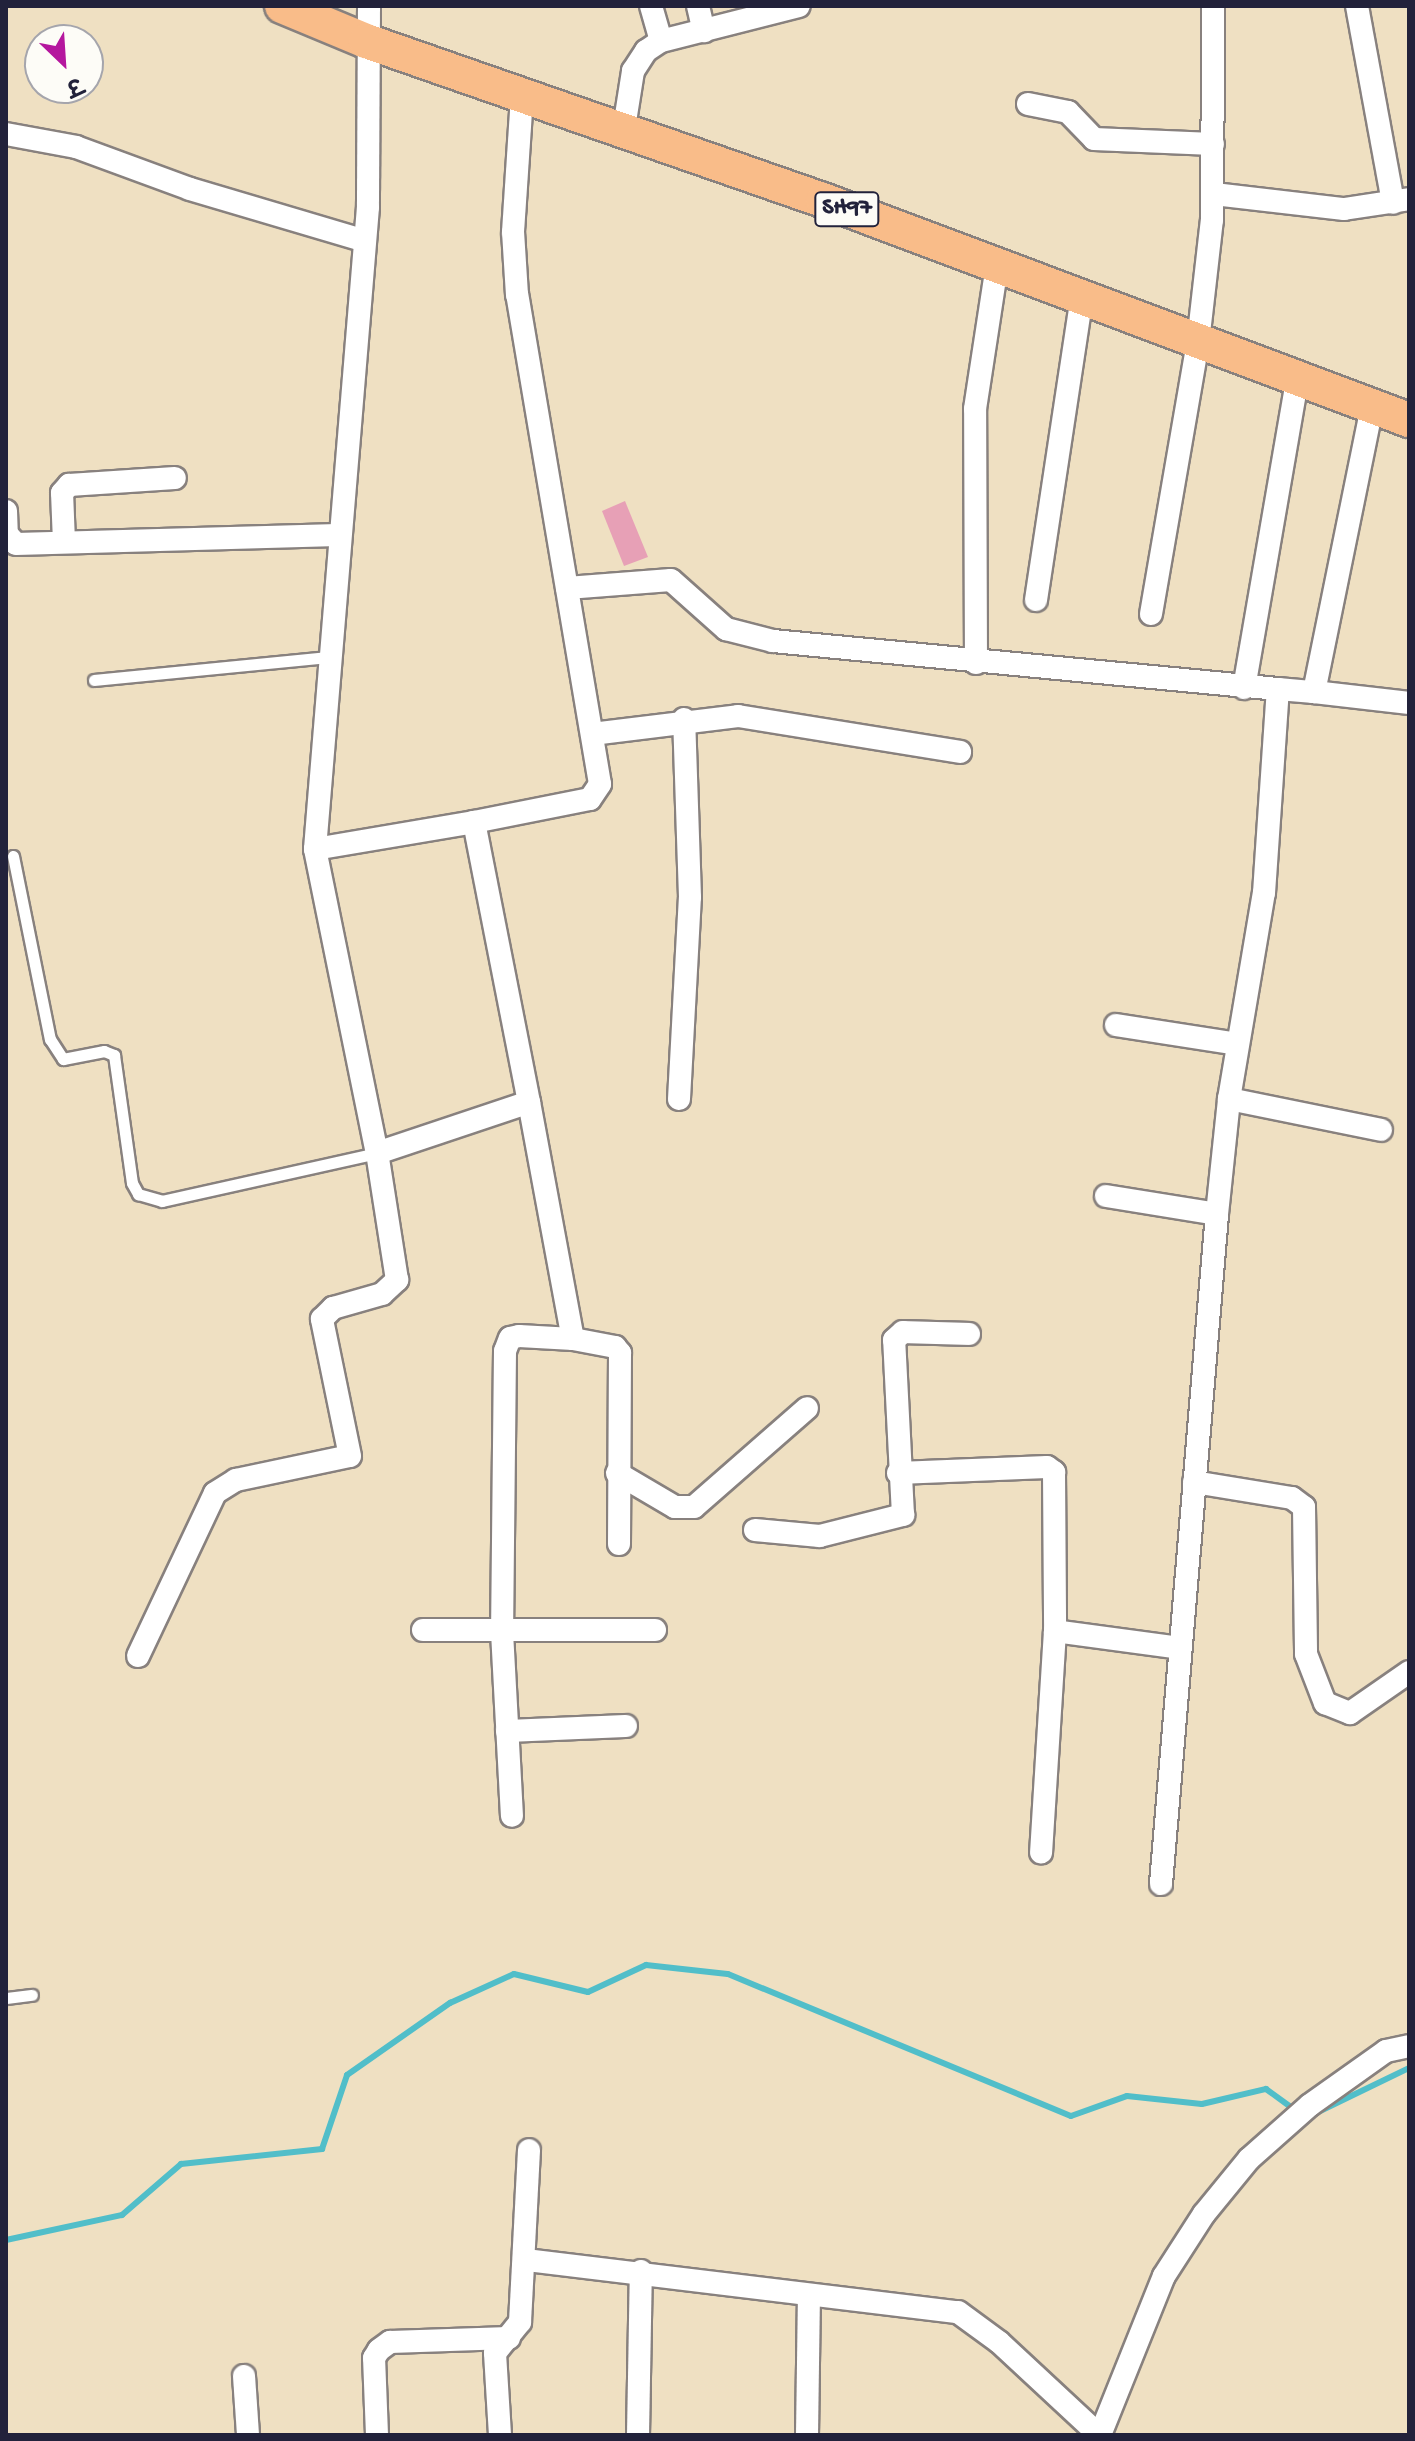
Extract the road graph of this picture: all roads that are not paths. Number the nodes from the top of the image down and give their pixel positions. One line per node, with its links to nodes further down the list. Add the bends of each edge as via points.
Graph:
1 (282, 6): 8 (main road, SH97)
2 (369, 6): 10 (street)
3 (651, 6): 11 (street)
4 (698, 6): 9 (street)
5 (799, 6): 9 (street)
6 (1213, 6): 16 (street)
7 (1357, 6): 18 (street)
8 (329, 16): 10 (main road, SH97)
9 (704, 31): 11 (street)
10 (366, 41): 12 (main road, SH97); 19 (street, via 369,175)
11 (661, 41): 14 (street, via 646,51 633,71)
12 (522, 95): 14 (main road, SH97); 30 (street, via 513,232 517,295)
13 (1028, 104): 16 (street, via 1068,112 1094,139)
14 (624, 128): 20 (main road, SH97)
15 (6, 134): 19 (street, via 76,147 190,189)
16 (1213, 144): 17 (street)
17 (1214, 194): 18 (street, via 1344,209); 22 (street)
18 (1401, 201)
19 (362, 240): 28 (street)
20 (997, 265): 21 (main road, SH97); 34 (street, via 975,409)
21 (1082, 297): 22 (main road, SH97); 31 (street)
22 (1198, 342): 23 (main road, SH97); 32 (street)
23 (1297, 381): 24 (main road, SH97); 36 (street)
24 (1372, 407): 25 (main road, SH97); 38 (street)
25 (1409, 420)
26 (175, 478): 29 (street, via 69,485 62,493)
27 (6, 511): 29 (street, via 10,541)
28 (338, 535): 29 (street); 33 (street)
29 (64, 542)
30 (567, 588): 34 (street, via 671,580 726,629 748,636); 41 (street)
31 (1036, 600)
32 (1151, 614)
33 (328, 657): 35 (lane); 44 (street)
34 (976, 663): 36 (street)
35 (94, 680)
36 (1244, 688): 37 (street)
37 (1278, 689): 38 (street); 47 (street, via 1264,893)
38 (1314, 692): 39 (street)
39 (1409, 703)
40 (684, 719): 41 (street); 42 (street, via 770,718); 48 (street, via 690,897)
41 (592, 734): 43 (street, via 600,784 590,799)
42 (960, 752)
43 (474, 822): 44 (street); 50 (street)
44 (315, 849): 52 (street)
45 (13, 856): 52 (lane, via 50,1039 63,1059 104,1051 114,1055 132,1183 138,1194 162,1201)
46 (1116, 1025): 47 (street)
47 (1238, 1044): 49 (street)
48 (679, 1099)
49 (1229, 1099): 51 (street); 54 (street)
50 (529, 1102): 52 (street); 56 (street)
51 (1381, 1130)
52 (377, 1153): 68 (street, via 397,1280 382,1294 333,1308 322,1319 350,1456 236,1480 215,1493)
53 (1106, 1196): 54 (street)
54 (1217, 1214): 60 (street)
55 (969, 1334): 59 (street, via 903,1332 894,1340)
56 (573, 1339): 58 (street, via 615,1347 620,1353); 66 (street, via 519,1336 506,1345)
57 (807, 1408): 58 (street, via 694,1507 675,1507)
58 (617, 1473): 62 (street)
59 (898, 1473): 61 (street, via 904,1509 897,1519 820,1536); 65 (street, via 1051,1468)
60 (1194, 1482): 67 (street); 69 (street, via 1292,1498 1304,1507 1306,1654 1325,1703 1350,1713)
61 (755, 1530)
62 (619, 1544)
63 (423, 1630): 66 (street)
64 (655, 1630): 66 (street)
65 (1055, 1631): 67 (street); 73 (street)
66 (502, 1632): 71 (street)
67 (1180, 1648): 74 (street)
68 (138, 1656)
69 (1409, 1672)
70 (626, 1726): 71 (street)
71 (507, 1731): 72 (street)
72 (512, 1816)
73 (1041, 1853)
74 (1161, 1884)
75 (32, 1995): 76 (lane)
76 (6, 1998)
77 (1409, 2046): 89 (street, via 1386,2051 1310,2105 1249,2159 1164,2276)
78 (529, 2150): 79 (street)
79 (526, 2260): 80 (street); 82 (street, via 520,2322)
80 (641, 2271): 81 (street); 87 (street)
81 (809, 2296): 88 (street); 89 (street, via 958,2312 999,2342)
82 (509, 2338): 85 (street, via 390,2342 379,2350 374,2358); 86 (street, via 495,2353)
83 (244, 2376): 84 (street)
84 (248, 2435)
85 (377, 2435)
86 (500, 2435)
87 (638, 2435)
88 (807, 2435)
89 (1100, 2435)

